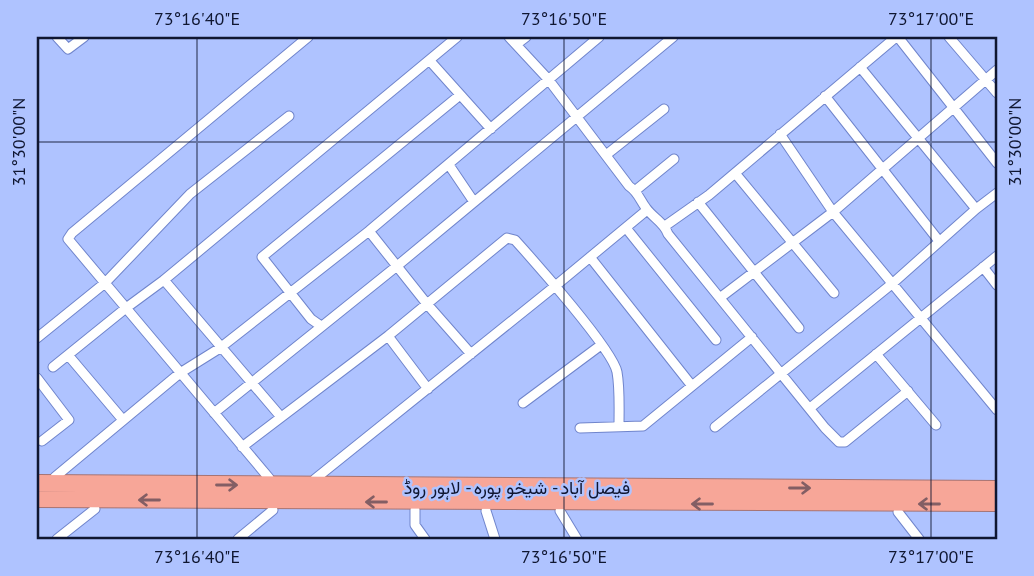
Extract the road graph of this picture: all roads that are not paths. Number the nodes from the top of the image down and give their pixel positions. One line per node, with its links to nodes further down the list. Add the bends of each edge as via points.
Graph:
1 (57, 37): 2 (street, via 68,49)
2 (83, 37)
3 (308, 37): 51 (street, via 72,233 68,239)
4 (457, 37): 12 (street)
5 (509, 37): 11 (street)
6 (526, 37): 11 (street)
7 (599, 37): 15 (street)
8 (673, 37): 23 (street)
9 (897, 37): 13 (street); 20 (street)
10 (950, 37): 16 (street)
11 (517, 44): 15 (street)
12 (430, 61): 18 (street); 50 (street)
13 (860, 67): 19 (street); 26 (street)
14 (997, 71): 16 (street)
15 (548, 79): 23 (street); 24 (street)
16 (986, 80): 17 (street); 20 (street)
17 (997, 93)
18 (460, 95): 24 (street); 55 (street, via 262,257)
19 (825, 96): 25 (street); 31 (street)
20 (954, 107): 26 (street); 29 (street)
21 (664, 109): 27 (street)
22 (289, 116): 51 (street, via 190,194)
23 (577, 117): 27 (street); 35 (street)
24 (491, 129): 30 (street)
25 (780, 134): 32 (street); 39 (street)
26 (919, 139): 31 (street); 37 (street)
27 (606, 155): 33 (street)
28 (674, 159): 33 (street)
29 (997, 163)
30 (449, 165): 35 (street); 42 (street)
31 (883, 170): 39 (street); 43 (street)
32 (734, 173): 36 (street); 44 (street)
33 (636, 190): 38 (street)
34 (997, 193): 37 (street)
35 (474, 202): 47 (street)
36 (698, 202): 40 (street); 49 (street)
37 (975, 209): 43 (street)
38 (647, 210): 40 (street); 41 (street)
39 (833, 212): 44 (street); 52 (street)
40 (665, 226): 57 (street)
41 (626, 228): 46 (street); 66 (street)
42 (369, 231): 47 (street); 55 (street)
43 (940, 241): 52 (street)
44 (792, 243): 49 (street); 56 (street)
45 (997, 256): 48 (street)
46 (590, 257): 54 (street); 77 (street)
47 (397, 266): 58 (street); 61 (street)
48 (983, 267): 53 (street); 60 (street)
49 (755, 272): 57 (street); 62 (street)
50 (164, 280): 59 (street); 68 (street)
51 (105, 283): 59 (street); 65 (street)
52 (893, 283): 60 (street); 74 (street)
53 (997, 285)
54 (554, 287): 58 (street, via 515,240 508,238); 67 (street); 69 (street)
55 (290, 292): 61 (street); 68 (street)
56 (834, 293)
57 (720, 297): 64 (street)
58 (427, 304): 63 (street); 69 (street)
59 (126, 308): 71 (street); 73 (street)
60 (922, 317): 70 (street); 82 (street)
61 (321, 326): 76 (street)
62 (799, 328)
63 (388, 336): 78 (street); 84 (street)
64 (752, 337): 74 (street); 77 (street)
65 (37, 338)
66 (716, 340)
67 (601, 345): 80 (street); 87 (street, via 617,369)
68 (220, 348): 73 (street); 76 (street)
69 (471, 354): 78 (street)
70 (876, 354): 79 (street); 81 (street)
71 (68, 355): 72 (street); 85 (street)
72 (53, 367)
73 (180, 373): 83 (street); 85 (street)
74 (782, 374): 81 (street); 88 (street)
75 (37, 378): 90 (street, via 69,420)
76 (252, 383): 83 (street); 84 (street)
77 (692, 386): 87 (street, via 643,426)
78 (428, 388): 94 (street)
79 (908, 391): 81 (street, via 845,442 839,442); 86 (street)
80 (523, 402)
81 (810, 408)
82 (997, 410)
83 (214, 413): 91 (street)
84 (281, 417): 91 (street)
85 (123, 420): 92 (street)
86 (936, 425)
87 (619, 426): 89 (street)
88 (715, 427)
89 (580, 428)
90 (38, 440)
91 (242, 447): 93 (street)
92 (55, 477)
93 (269, 478)
94 (315, 478)
95 (37, 483): 96 (highway, فیصل آباد - شیخو پورہ - لاہور روڈ, one-way to 96)
96 (997, 489)
97 (37, 499): 98 (highway, فیصل آباد - شیخو پورہ - لاہور روڈ, one-way to 97)
98 (997, 503)
99 (94, 509): 106 (street)
100 (273, 510): 107 (street)
101 (415, 510): 108 (street, via 416,528)
102 (486, 510): 109 (street)
103 (560, 511): 110 (street)
104 (898, 512): 105 (street)
105 (916, 538)
106 (57, 539)
107 (238, 539)
108 (425, 539)
109 (495, 539)
110 (577, 539)

